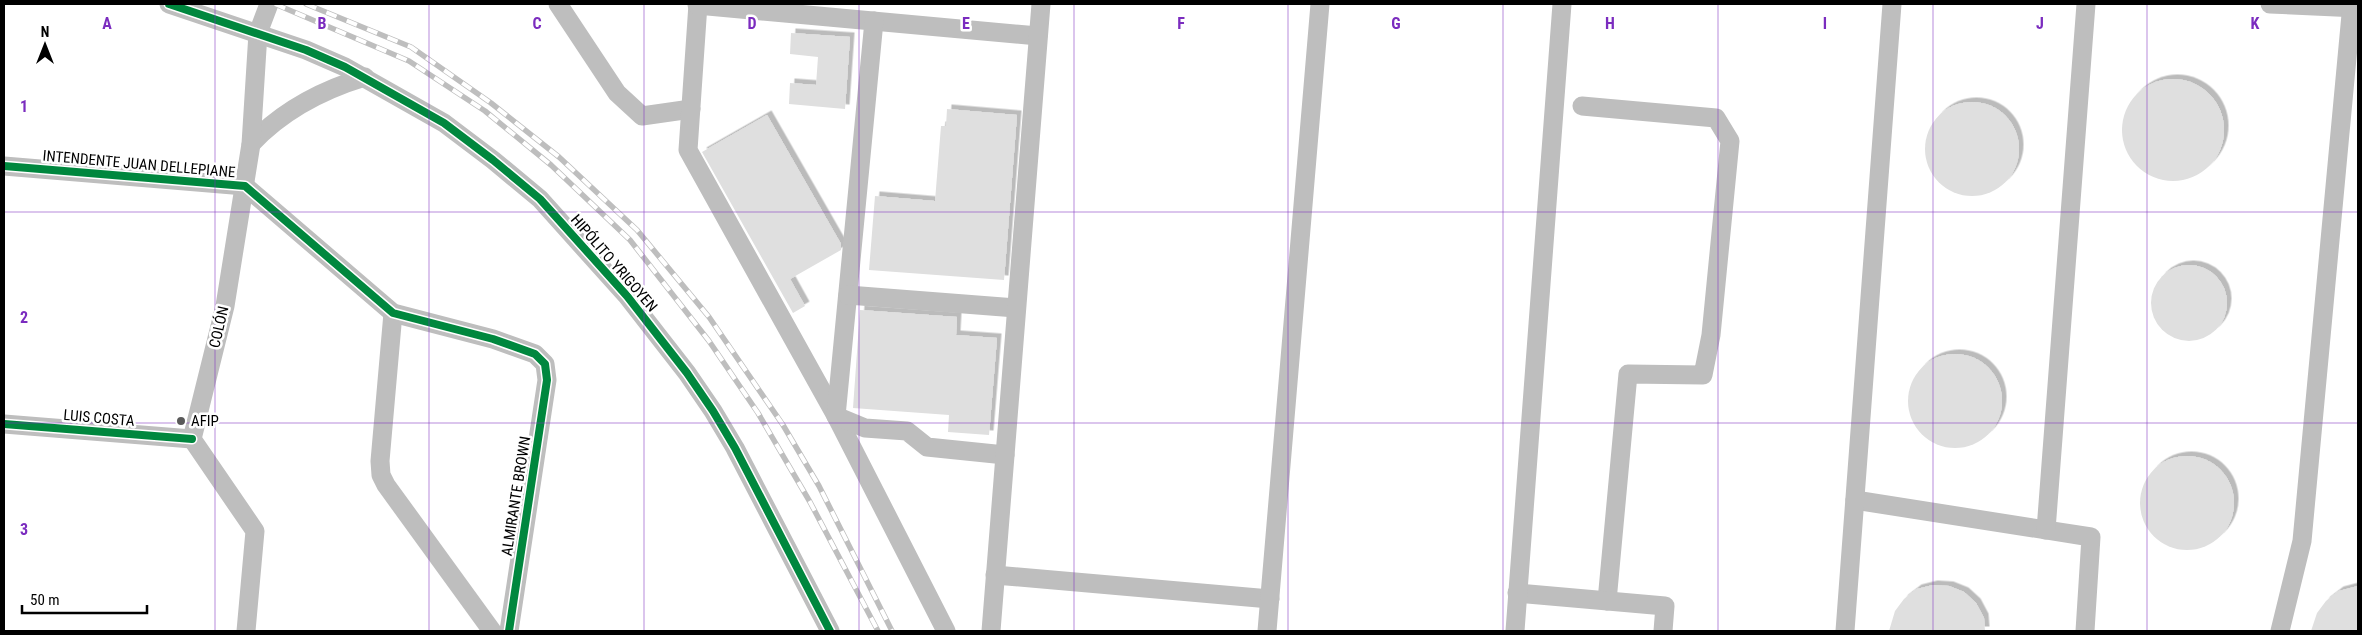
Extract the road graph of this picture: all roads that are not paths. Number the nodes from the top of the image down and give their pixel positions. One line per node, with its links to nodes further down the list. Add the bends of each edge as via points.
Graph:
1 (169, 4): 14 (street, HIPÓLITO YRIGOYEN)
2 (269, 4): 14 (street, COLÓN)
3 (558, 4): 18 (street, via 617,93 642,116)
4 (1041, 4): 15 (street)
5 (1320, 4): 34 (street)
6 (1562, 4): 33 (street)
7 (1892, 4): 30 (street)
8 (2086, 4): 31 (street)
9 (2270, 4): 11 (street)
10 (698, 5): 12 (street); 18 (street)
11 (2354, 6): 47 (street, via 2302,541)
12 (850, 11): 13 (street)
13 (874, 21): 15 (street); 22 (street)
14 (258, 33): 16 (street, HIPÓLITO YRIGOYEN, via 306,50); 19 (street, COLÓN)
15 (1038, 36): 23 (street)
16 (365, 77): 19 (street, via 337,86 297,106 266,128); 39 (street, HIPÓLITO YRIGOYEN, via 444,123 493,160 540,200 627,296 687,373 735,448)
17 (1582, 106): 35 (street, via 1716,118 1730,141 1711,335 1703,375 1628,374)
18 (691, 109): 26 (street, via 688,150)
19 (252, 144): 21 (street, COLÓN)
20 (4, 166): 21 (street, INTENDENTE JUAN DELLEPIANE)
21 (245, 186): 24 (street, INTENDENTE JUAN DELLEPIANE); 28 (street, COLÓN, via 224,306)
22 (848, 295): 23 (street); 26 (street)
23 (1016, 308): 29 (street)
24 (394, 313): 25 (street, INTENDENTE JUAN DELLEPIANE, via 493,339 535,354); 37 (street, via 382,435 382,475)
25 (545, 364): 38 (street, ALMIRANTE BROWN, via 547,380)
26 (836, 416): 29 (street, via 865,428 907,431 927,448); 40 (street)
27 (4, 427): 28 (street, LUIS COSTA)
28 (192, 439): 36 (street, via 255,531)
29 (1005, 455): 32 (street)
30 (1855, 500): 31 (street); 45 (street)
31 (2046, 530): 46 (street, via 2091,537)
32 (995, 575): 34 (street); 41 (street)
33 (1518, 593): 35 (street); 43 (street)
34 (1270, 599): 42 (street)
35 (1607, 601): 44 (street, via 1664,606)
36 (246, 631)
37 (492, 631)
38 (509, 631)
39 (830, 631)
40 (946, 631)
41 (991, 631)
42 (1267, 631)
43 (1515, 631)
44 (1663, 631)
45 (1845, 631)
46 (2085, 631)
47 (2280, 631)

